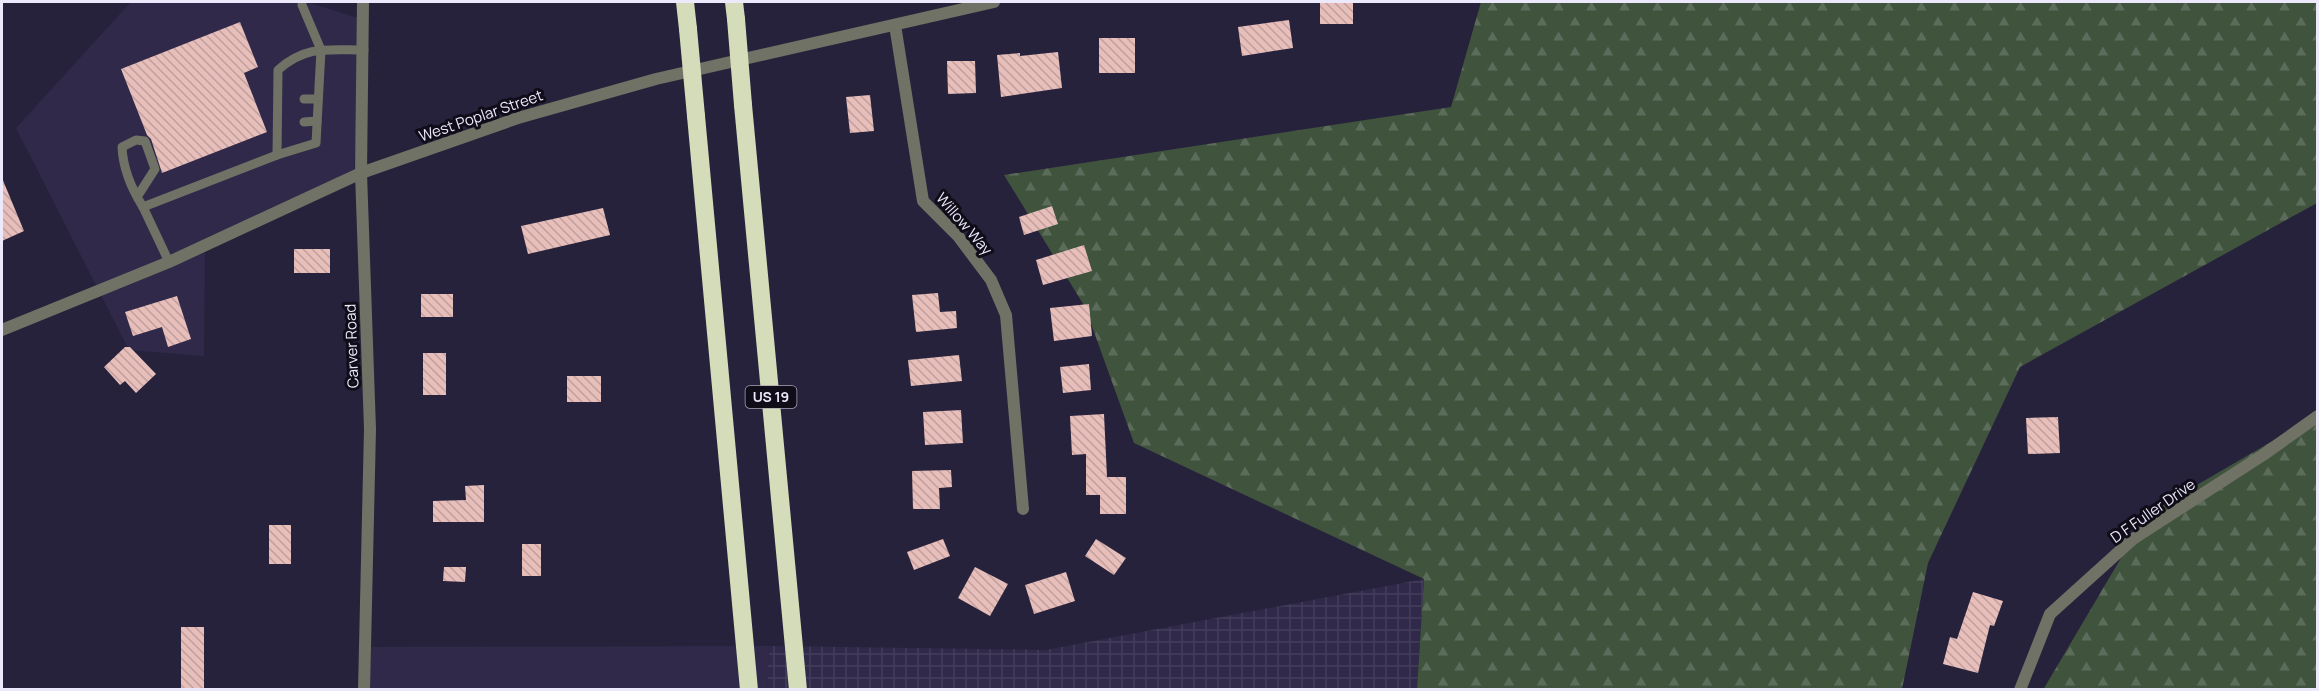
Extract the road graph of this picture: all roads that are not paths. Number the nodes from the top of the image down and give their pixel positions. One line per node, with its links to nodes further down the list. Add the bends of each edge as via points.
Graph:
1 (363, 2): 8 (street, Carver Road)
2 (685, 2): 24 (highway, bridge)
3 (994, 2): 6 (street, West Poplar Street)
4 (302, 5): 7 (lane)
5 (735, 10): 25 (highway, US 19, bridge)
6 (896, 25): 16 (street, West Poplar Street, via 656,79 518,118); 22 (street, Willow Way, via 923,201 958,236 991,279 1006,315)
7 (321, 50): 8 (lane); 10 (lane); 14 (lane, via 295,55 278,70 283,100)
8 (364, 50): 16 (street, Carver Road)
9 (304, 99): 10 (lane)
10 (318, 99): 11 (lane)
11 (317, 121): 12 (lane); 15 (lane, via 316,143)
12 (304, 122)
13 (289, 123): 14 (lane)
14 (278, 124): 15 (lane)
15 (277, 155): 18 (lane)
16 (361, 173): 19 (street, West Poplar Street); 23 (street, Carver Road, via 370,429)
17 (136, 197): 17 (lane, via 122,147 136,140 145,141 155,169); 18 (lane)
18 (143, 207): 19 (lane)
19 (169, 262): 20 (street, West Poplar Street)
20 (2, 330)
21 (2318, 416): 26 (street, D F Fuller Drive, via 2133,539 2050,614)
22 (1023, 509)
23 (364, 690)
24 (749, 690)
25 (798, 690)
26 (2020, 690)

